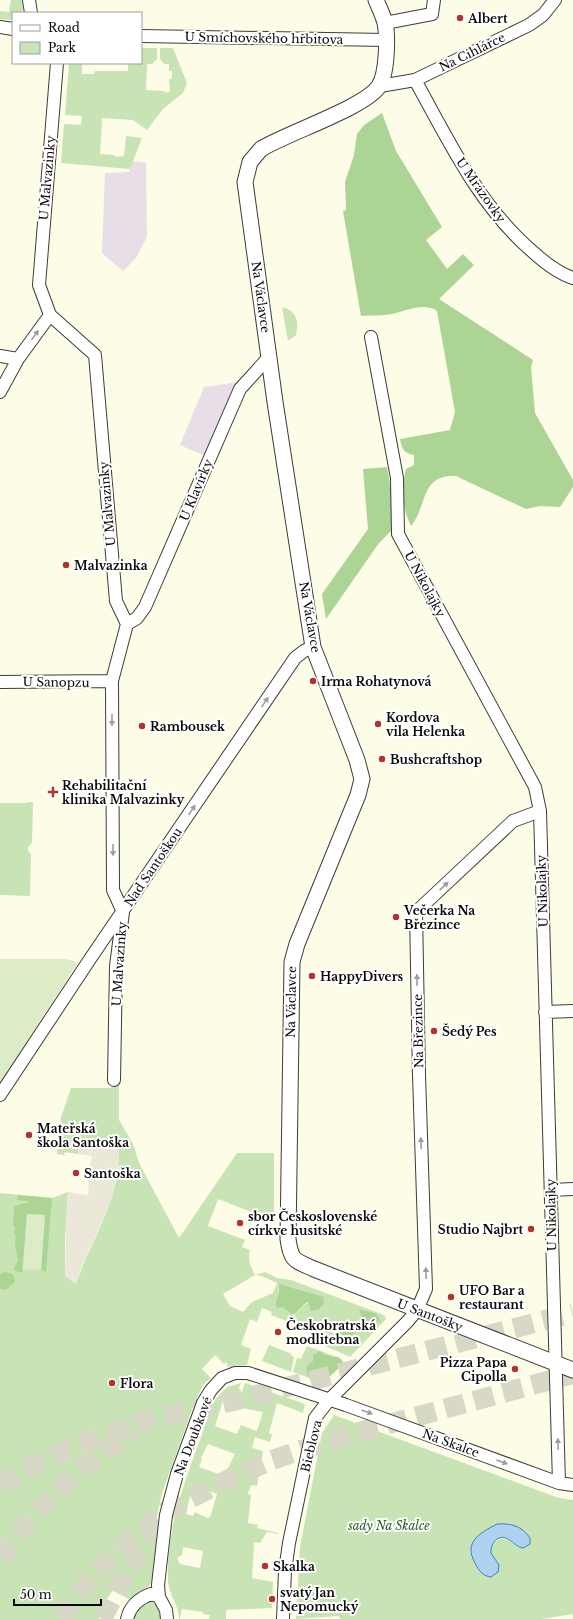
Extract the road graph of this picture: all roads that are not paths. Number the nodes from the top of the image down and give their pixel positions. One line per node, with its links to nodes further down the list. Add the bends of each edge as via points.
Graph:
1 (29, 0): 5 (street)
2 (376, 0): 6 (street)
3 (434, 0): 6 (street, via 432,14)
4 (556, 0): 12 (street, Na Cihlářce, via 530,25)
5 (31, 12)
6 (385, 23): 10 (street)
7 (0, 27): 8 (street)
8 (12, 29)
9 (142, 36): 10 (street, U Smíchovského hřbitova)
10 (386, 40): 13 (street)
11 (57, 64): 15 (street, U Malvazinky, via 39,284)
12 (415, 80): 13 (street, Na Cihlářce); 14 (street, U Mrázovky, via 467,175 499,218 545,263)
13 (380, 86): 18 (street, Na Václavce, via 362,101 269,144 250,162 246,176 246,194)
14 (573, 278)
15 (50, 315): 19 (street, one-way to 15); 21 (street, U Malvazinky, via 95,355 116,601)
16 (371, 337): 25 (street, U Nikolajky, via 397,478 398,534 535,787)
17 (0, 356): 19 (street)
18 (269, 357): 21 (street, U Klavírky, via 240,389 145,607 137,618); 22 (street, Na Václavce)
19 (18, 359): 20 (street)
20 (0, 392)
21 (127, 624): 23 (street, U Malvazinky)
22 (313, 647): 26 (street, Nad Santoškou, one-way to 22, via 294,658); 33 (street, Na Václavce, via 362,779 358,795 302,930 292,962 288,1239)
23 (112, 681): 24 (street, U Sanopzu); 26 (street, U Malvazinky, one-way to 26, via 113,890)
24 (0, 682)
25 (540, 811): 28 (street, U Nikolajky); 34 (street, Na Březince, one-way to 25, via 423,1300 426,1286 416,912 513,821)
26 (123, 912): 29 (street, U Malvazinky, via 116,966); 30 (street, Nad Santoškou)
27 (573, 1011): 28 (street)
28 (545, 1012): 32 (street, U Nikolajky)
29 (114, 1080)
30 (0, 1095)
31 (573, 1189): 32 (street)
32 (551, 1190): 35 (street, U Nikolajky)
33 (290, 1255): 34 (street, U Santošky, via 314,1270)
34 (417, 1310): 35 (street, U Santošky); 37 (street, Bieblova)
35 (555, 1364): 36 (street, U Santošky); 38 (street, U Nikolajky, one-way to 35)
36 (573, 1370)
37 (330, 1400): 38 (street, Na Skalce, one-way to 38); 40 (street, Na Doubkové, via 248,1374 234,1373 222,1378 211,1390 177,1474 166,1515); 43 (street, Bieblova, via 315,1418 289,1543)
38 (559, 1483): 39 (street, Na Skalce)
39 (573, 1485)
40 (156, 1592): 41 (street, via 137,1602); 42 (street, Na Doubkové, via 166,1610)
41 (127, 1619)
42 (167, 1619)
43 (283, 1619)

